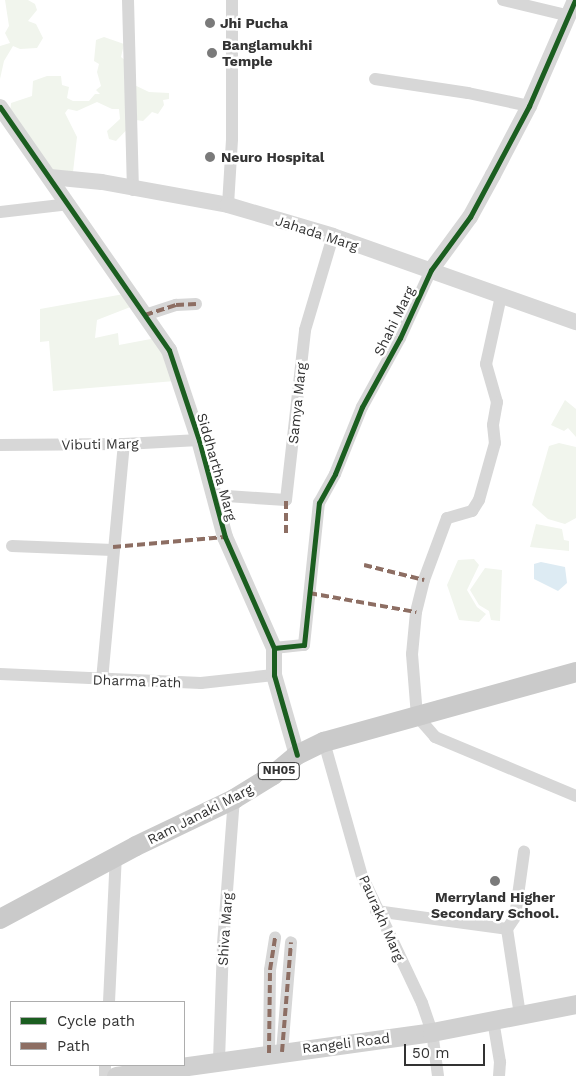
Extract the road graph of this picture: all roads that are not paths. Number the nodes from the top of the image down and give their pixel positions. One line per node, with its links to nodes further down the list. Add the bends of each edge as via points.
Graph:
1 (128, 0): 10 (street)
2 (232, 0): 12 (street, via 232,139)
3 (503, 0): 5 (street)
4 (575, 0): 5 (street, Shahi Marg)
5 (566, 15): 7 (street, Shahi Marg)
6 (375, 79): 7 (street)
7 (528, 106): 15 (street, Shahi Marg, via 470,217)
8 (2, 114): 9 (street, Siddhartha Marg)
9 (50, 177): 10 (street, Jahada Marg, via 102,182); 11 (street, Siddhartha Marg)
10 (133, 190): 12 (street, Jahada Marg)
11 (70, 204): 13 (street); 18 (street, Siddhartha Marg)
12 (228, 205): 14 (street, Jahada Marg)
13 (0, 212)
14 (333, 236): 15 (street, Jahada Marg); 23 (street, Samya Marg, via 305,330 286,500)
15 (431, 270): 16 (street, Jahada Marg); 26 (street, Shahi Marg, via 400,338 362,407 335,474 319,503 304,645)
16 (501, 296): 19 (street, Jahada Marg); 31 (street, via 486,364 497,402 493,425 495,443 480,500 472,512 447,518 424,580 416,612 412,654)
17 (196, 304): 18 (street, via 176,305)
18 (145, 315): 20 (street, Siddhartha Marg, via 169,350)
19 (576, 322)
20 (199, 440): 22 (street, Vibuti Marg); 23 (street, Siddhartha Marg)
21 (0, 444): 22 (street, Vibuti Marg)
22 (124, 444): 25 (street)
23 (212, 495): 26 (street, Siddhartha Marg, via 225,537)
24 (12, 546): 25 (street)
25 (113, 550): 30 (street)
26 (274, 648): 29 (street, Siddhartha Marg)
27 (576, 672): 31 (main road, Ram Janaki Marg / NH05)
28 (0, 674): 30 (street, Dharma Path)
29 (274, 674): 30 (street, Dharma Path, via 201,683); 33 (street, Siddhartha Marg)
30 (102, 680)
31 (417, 716): 32 (main road, Ram Janaki Marg / NH05); 34 (street, via 435,736)
32 (324, 742): 33 (main road, Ram Janaki Marg / NH05); 38 (street, Paurakh Marg, via 362,876)
33 (297, 755): 35 (main road, Ram Janaki Marg / NH05, via 273,775)
34 (576, 796)
35 (234, 799): 37 (main road, Ram Janaki Marg / NH05); 51 (street, Shiva Marg, via 223,944)
36 (524, 852): 40 (street, via 515,917)
37 (116, 856): 39 (main road, Ram Janaki Marg / NH05); 45 (street)
38 (376, 911): 40 (street); 49 (street, Paurakh Marg, via 422,1003)
39 (0, 919)
40 (507, 929): 47 (street)
41 (275, 937): 43 (street)
42 (291, 942): 44 (street)
43 (271, 966): 44 (street); 50 (street)
44 (289, 966): 50 (street)
45 (109, 1001)
46 (576, 1004): 47 (main road, Rangeli Road)
47 (520, 1015): 48 (main road, Rangeli Road)
48 (493, 1020): 49 (main road, Rangeli Road); 54 (street)
49 (432, 1032): 50 (main road, Rangeli Road); 53 (street, Paurakh Marg)
50 (276, 1052): 51 (main road, Rangeli Road)
51 (219, 1068): 52 (main road, Rangeli Road)
52 (116, 1076)
53 (438, 1076)
54 (499, 1076)

